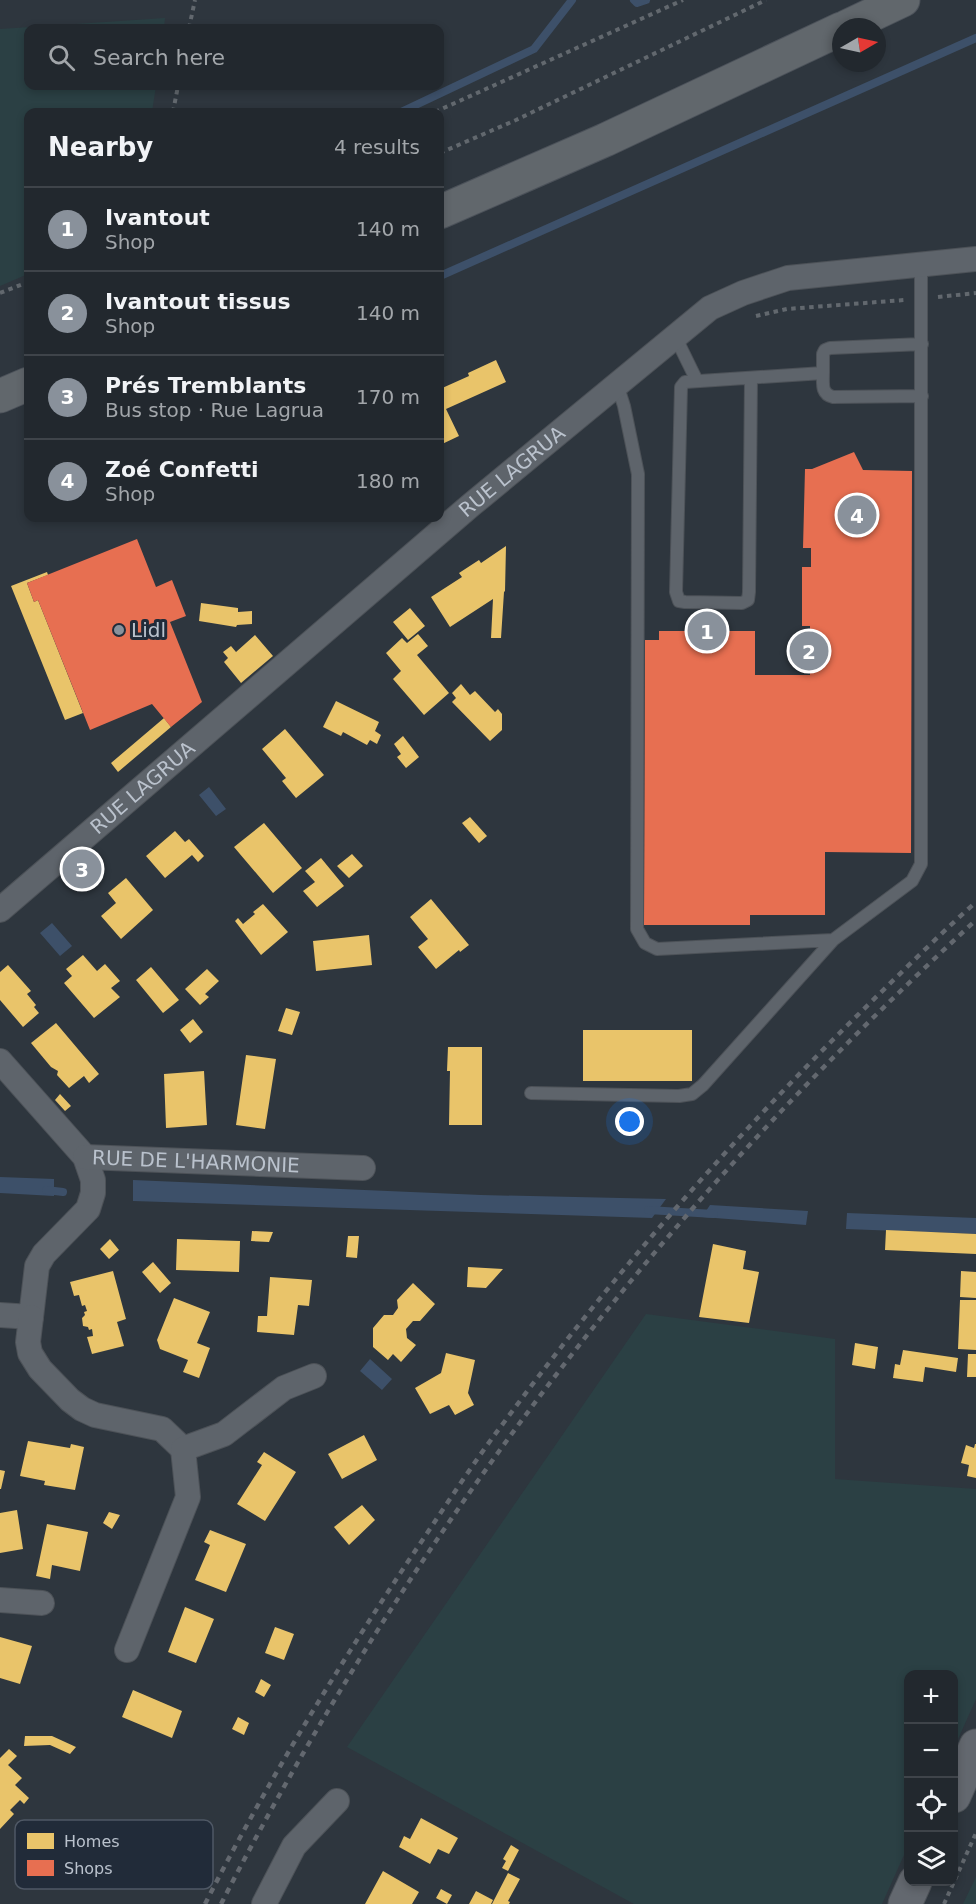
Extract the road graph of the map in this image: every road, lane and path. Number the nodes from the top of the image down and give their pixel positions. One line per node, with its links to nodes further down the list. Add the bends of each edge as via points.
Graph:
1 (195, 0): 6 (path)
2 (683, 0): 10 (path)
3 (766, 0): 11 (path)
4 (903, 0): 5 (main road)
5 (865, 18)
6 (190, 24)
7 (832, 33): 12 (main road)
8 (177, 90): 9 (path)
9 (174, 108)
10 (444, 108)
11 (444, 151)
12 (444, 210)
13 (976, 259): 14 (street, RUE LAGRUA)
14 (921, 265): 18 (lane); 20 (street, RUE LAGRUA, via 788,278 710,308)
15 (24, 284): 16 (path)
16 (0, 293)
17 (976, 293): 18 (path)
18 (922, 299): 19 (path, via 787,309); 21 (lane)
19 (746, 319)
20 (675, 336): 24 (lane); 25 (street, RUE LAGRUA)
21 (922, 344): 22 (lane, via 830,348 823,354); 28 (lane)
22 (823, 373): 23 (lane); 28 (lane, via 827,396)
23 (751, 378): 24 (lane); 24 (lane, via 749,592 748,600 742,603 679,601 676,592 681,387 685,382)
24 (697, 381)
25 (617, 384): 29 (street, RUE LAGRUA); 30 (lane, via 638,474 637,929 645,943 657,949)
26 (24, 386): 27 (main road)
27 (0, 396)
28 (922, 396): 30 (lane, via 921,864 912,880)
29 (0, 910)
30 (833, 940): 32 (lane, via 692,1094)
31 (0, 1061): 33 (street, RUE DE L'HARMONIE)
32 (531, 1093)
33 (85, 1157): 34 (street, RUE DE L'HARMONIE); 36 (street, via 93,1180 88,1209 40,1259 34,1275)
34 (363, 1168)
35 (0, 1315): 36 (street)
36 (31, 1317): 38 (street, via 30,1353 70,1400 95,1415 162,1429)
37 (314, 1376): 38 (street, via 284,1388 224,1434)
38 (183, 1449): 41 (street, via 188,1497)
39 (0, 1600): 40 (street)
40 (42, 1603)
41 (127, 1650)
42 (976, 1746): 43 (main road)
43 (958, 1787)
44 (337, 1801): 47 (street, via 294,1846)
45 (976, 1833): 49 (path)
46 (913, 1886): 48 (main road)
47 (264, 1904)
48 (905, 1904)
49 (944, 1904)

